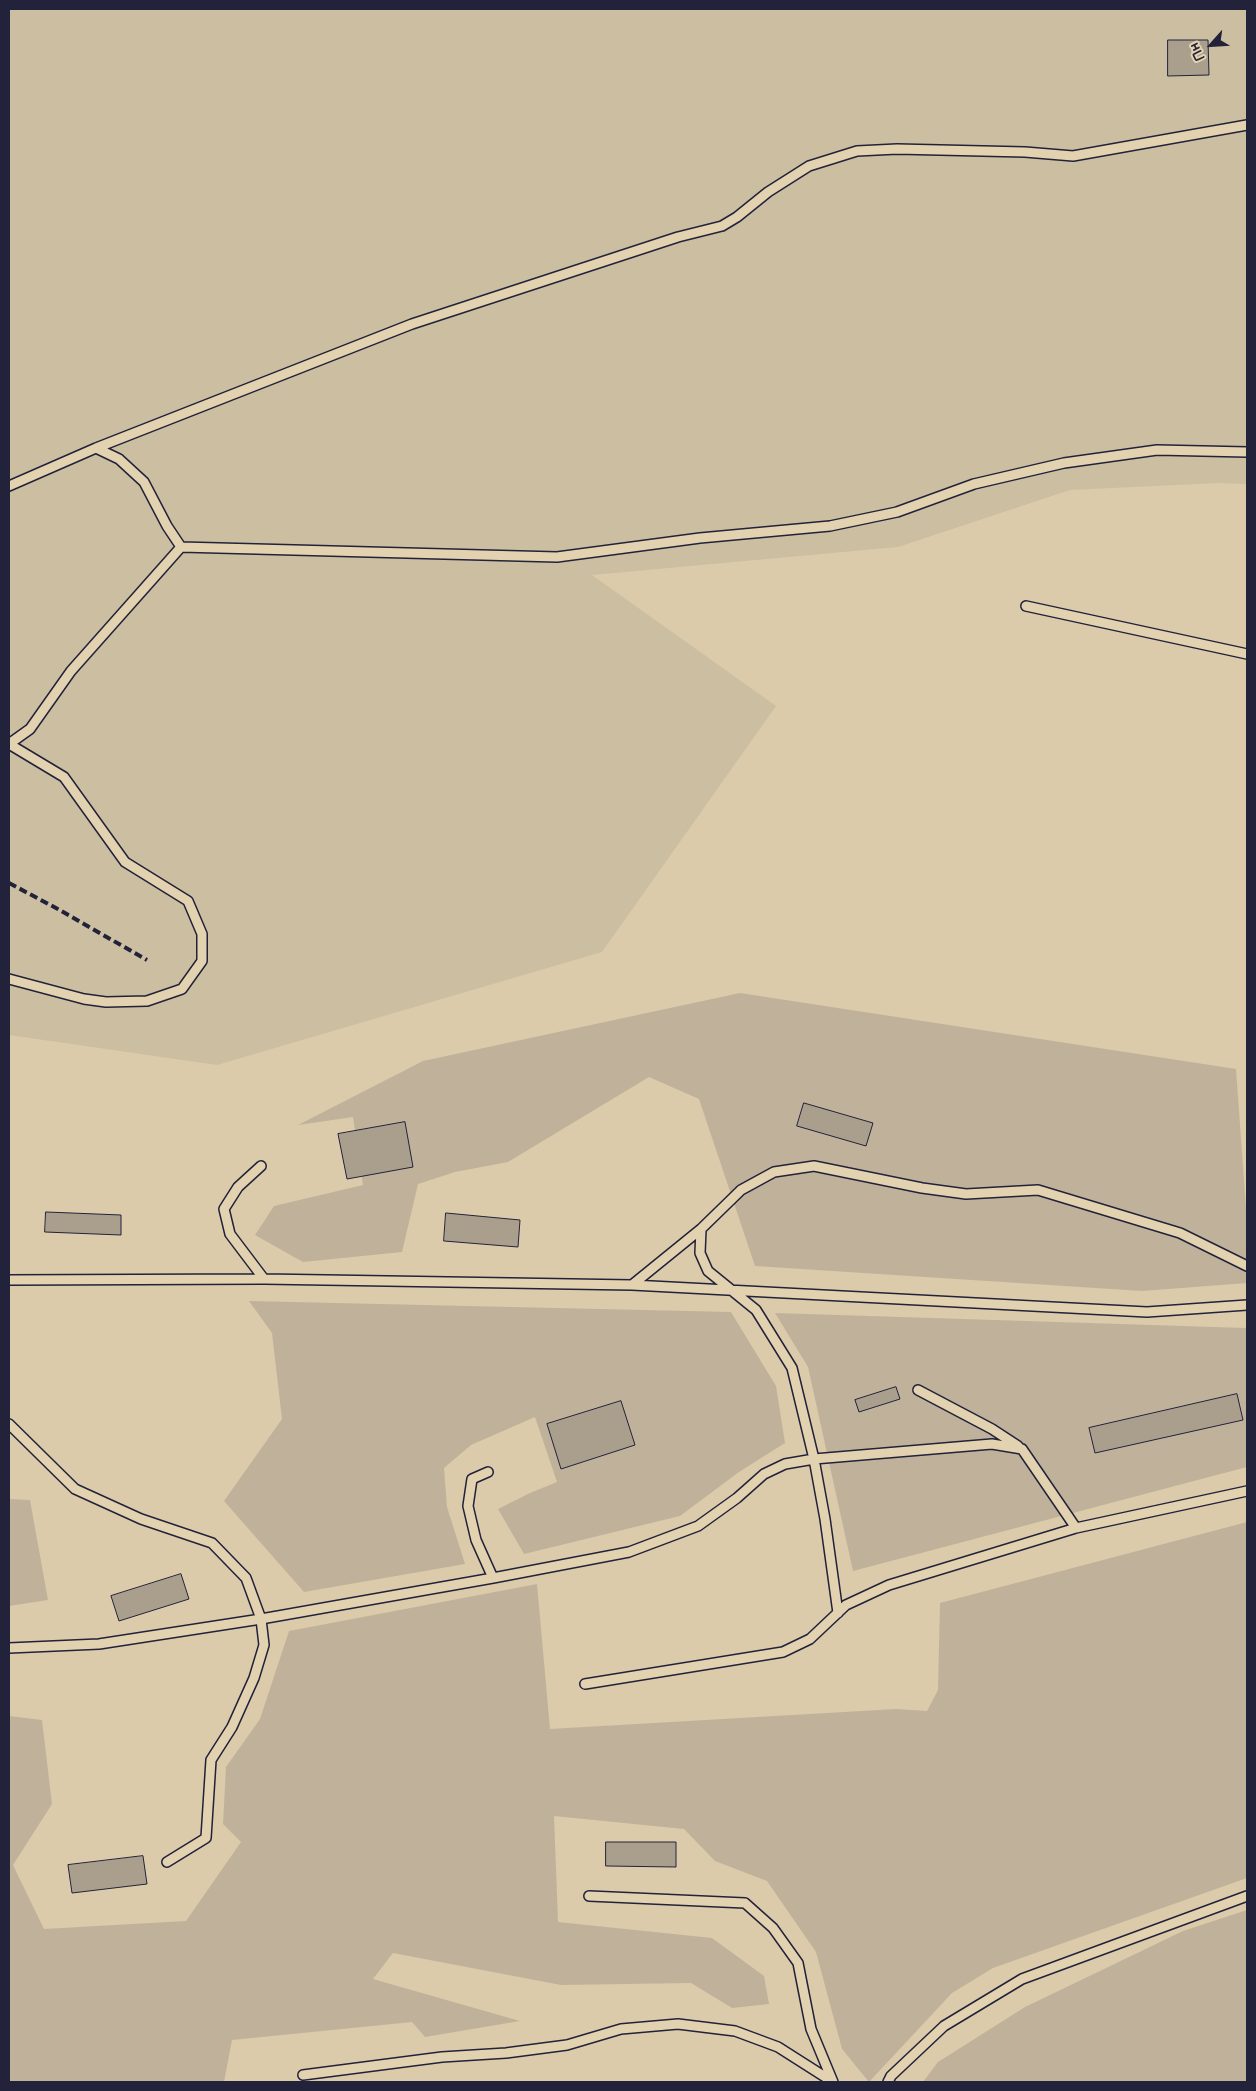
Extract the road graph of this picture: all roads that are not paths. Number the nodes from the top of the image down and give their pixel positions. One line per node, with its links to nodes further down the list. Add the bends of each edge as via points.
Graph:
1 (1247, 125): 2 (lane, via 1073,156 1025,152 856,151 809,166 722,226 678,237 412,324)
2 (96, 448): 4 (lane); 5 (lane, via 119,459 144,482)
3 (1247, 452): 5 (lane, via 1157,450 1064,463 974,484 897,512 830,526 700,538 557,557)
4 (9, 486)
5 (181, 547): 8 (lane, via 71,670 30,729)
6 (1026, 606): 7 (lane)
7 (1247, 654)
8 (9, 744): 9 (lane, via 64,777 125,862 188,901 202,934 202,961 182,989 147,1001 99,1001)
9 (9, 978)
10 (261, 1166): 13 (lane, via 238,1186 224,1209 230,1234)
11 (700, 1229): 12 (lane, via 741,1190 774,1172 814,1166 966,1194 1038,1190 1180,1233); 15 (lane); 16 (lane, via 700,1253 708,1271)
12 (1247, 1266)
13 (264, 1279): 14 (lane); 15 (lane)
14 (9, 1280)
15 (632, 1285): 16 (lane)
16 (733, 1290): 17 (lane, via 1147,1312); 21 (lane, via 756,1310 792,1368)
17 (1247, 1305)
18 (918, 1390): 20 (lane, via 992,1429)
19 (9, 1424): 27 (lane, via 75,1489 141,1519 212,1544 246,1578)
20 (1022, 1449): 21 (lane, via 992,1444); 24 (lane)
21 (814, 1459): 25 (lane, via 785,1464 764,1474 737,1498 690,1530 629,1552); 26 (lane)
22 (488, 1472): 25 (lane, via 472,1479 468,1506 476,1540)
23 (1247, 1491): 24 (lane)
24 (1076, 1528): 26 (lane, via 889,1585 846,1605)
25 (493, 1578): 27 (lane)
26 (838, 1613): 29 (lane, via 810,1639 783,1652)
27 (261, 1619): 28 (lane, via 99,1644); 30 (lane, via 264,1646 254,1678 232,1727 211,1760 206,1838)
28 (9, 1648)
29 (585, 1684)
30 (167, 1862)
31 (589, 1896): 34 (lane, via 745,1903 774,1928 798,1963 811,2029)
32 (1247, 1896): 35 (lane, via 1022,1979 944,2026)
33 (303, 2075): 34 (lane, via 442,2057 524,2051 568,2045 622,2029 678,2024 735,2031 778,2047)
34 (832, 2082)
35 (888, 2082)

